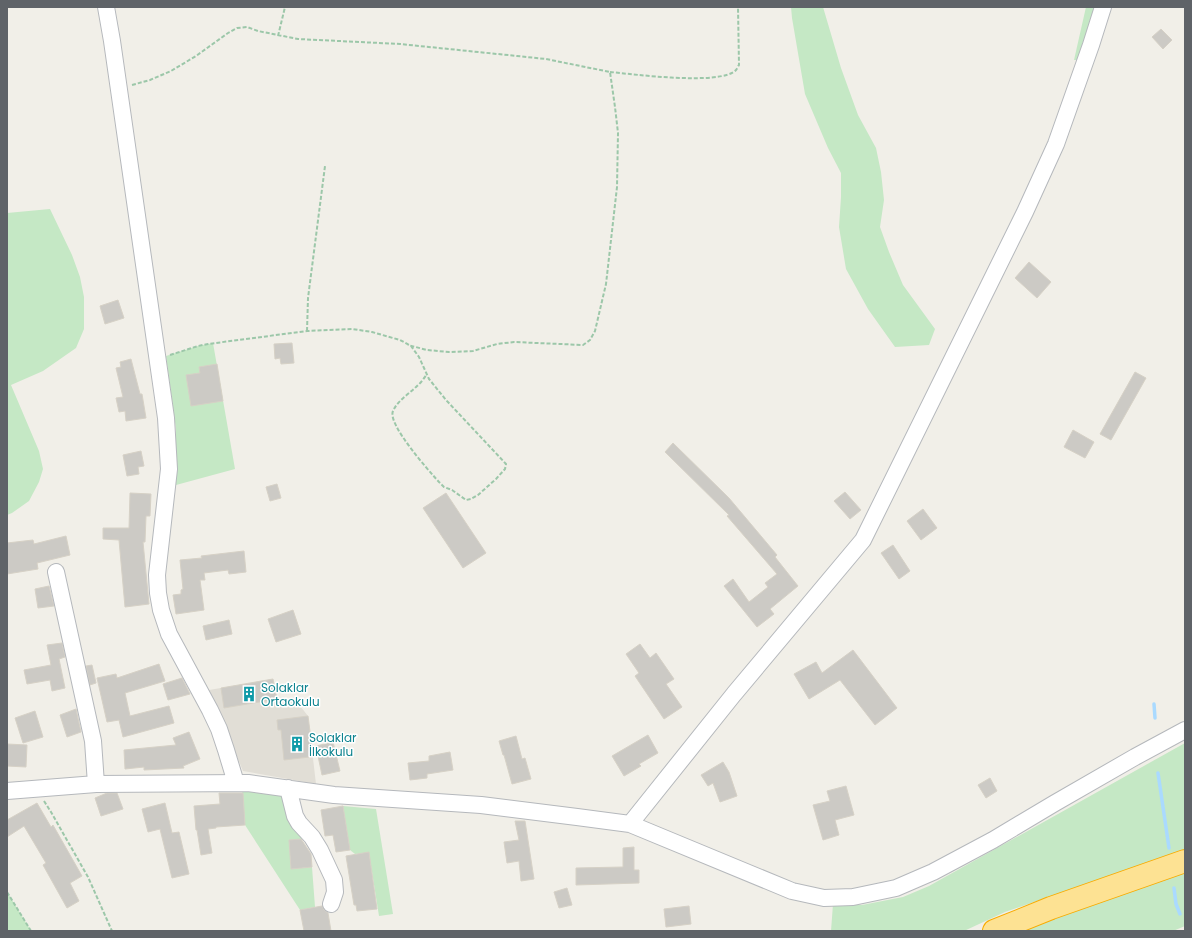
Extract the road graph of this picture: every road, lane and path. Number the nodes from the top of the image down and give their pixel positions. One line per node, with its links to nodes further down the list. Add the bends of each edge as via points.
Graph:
1 (106, 7): 7 (street)
2 (285, 7): 5 (path)
3 (738, 7): 6 (path, via 739,65 736,70 726,75 707,78)
4 (1102, 7): 20 (street, via 1056,144 863,540 734,694)
5 (278, 36): 6 (path, via 400,44 546,59); 7 (path, via 247,27 237,28 171,71 138,84)
6 (610, 72): 10 (path, via 618,133 617,187 606,284 595,331 590,340 583,345 514,342 473,351 449,352)
7 (119, 87): 11 (street)
8 (325, 166): 9 (path, via 308,298)
9 (307, 331): 10 (path, via 352,329 372,332); 11 (path, via 203,345)
10 (408, 345): 12 (path, via 419,357)
11 (158, 359): 15 (street, via 166,418 169,469 157,575 161,610 169,634 219,730)
12 (427, 374): 12 (path, via 446,400 506,464 496,479 471,499 466,500 444,487 405,440 394,422 394,409)
13 (56, 572): 16 (street, via 93,741)
14 (1185, 730): 20 (street, via 933,872 896,888 853,897 824,898 792,891)
15 (236, 783): 16 (street); 17 (street)
16 (96, 784): 18 (street)
17 (288, 788): 20 (street, via 334,795 481,805); 23 (street, via 295,816 320,850 334,880 335,892)
18 (34, 789): 19 (street); 25 (path, via 51,812 88,877)
19 (7, 791)
20 (630, 824)
21 (1185, 861): 26 (highway)
22 (7, 892): 24 (path)
23 (331, 904)
24 (31, 931)
25 (112, 931)
26 (994, 931)

